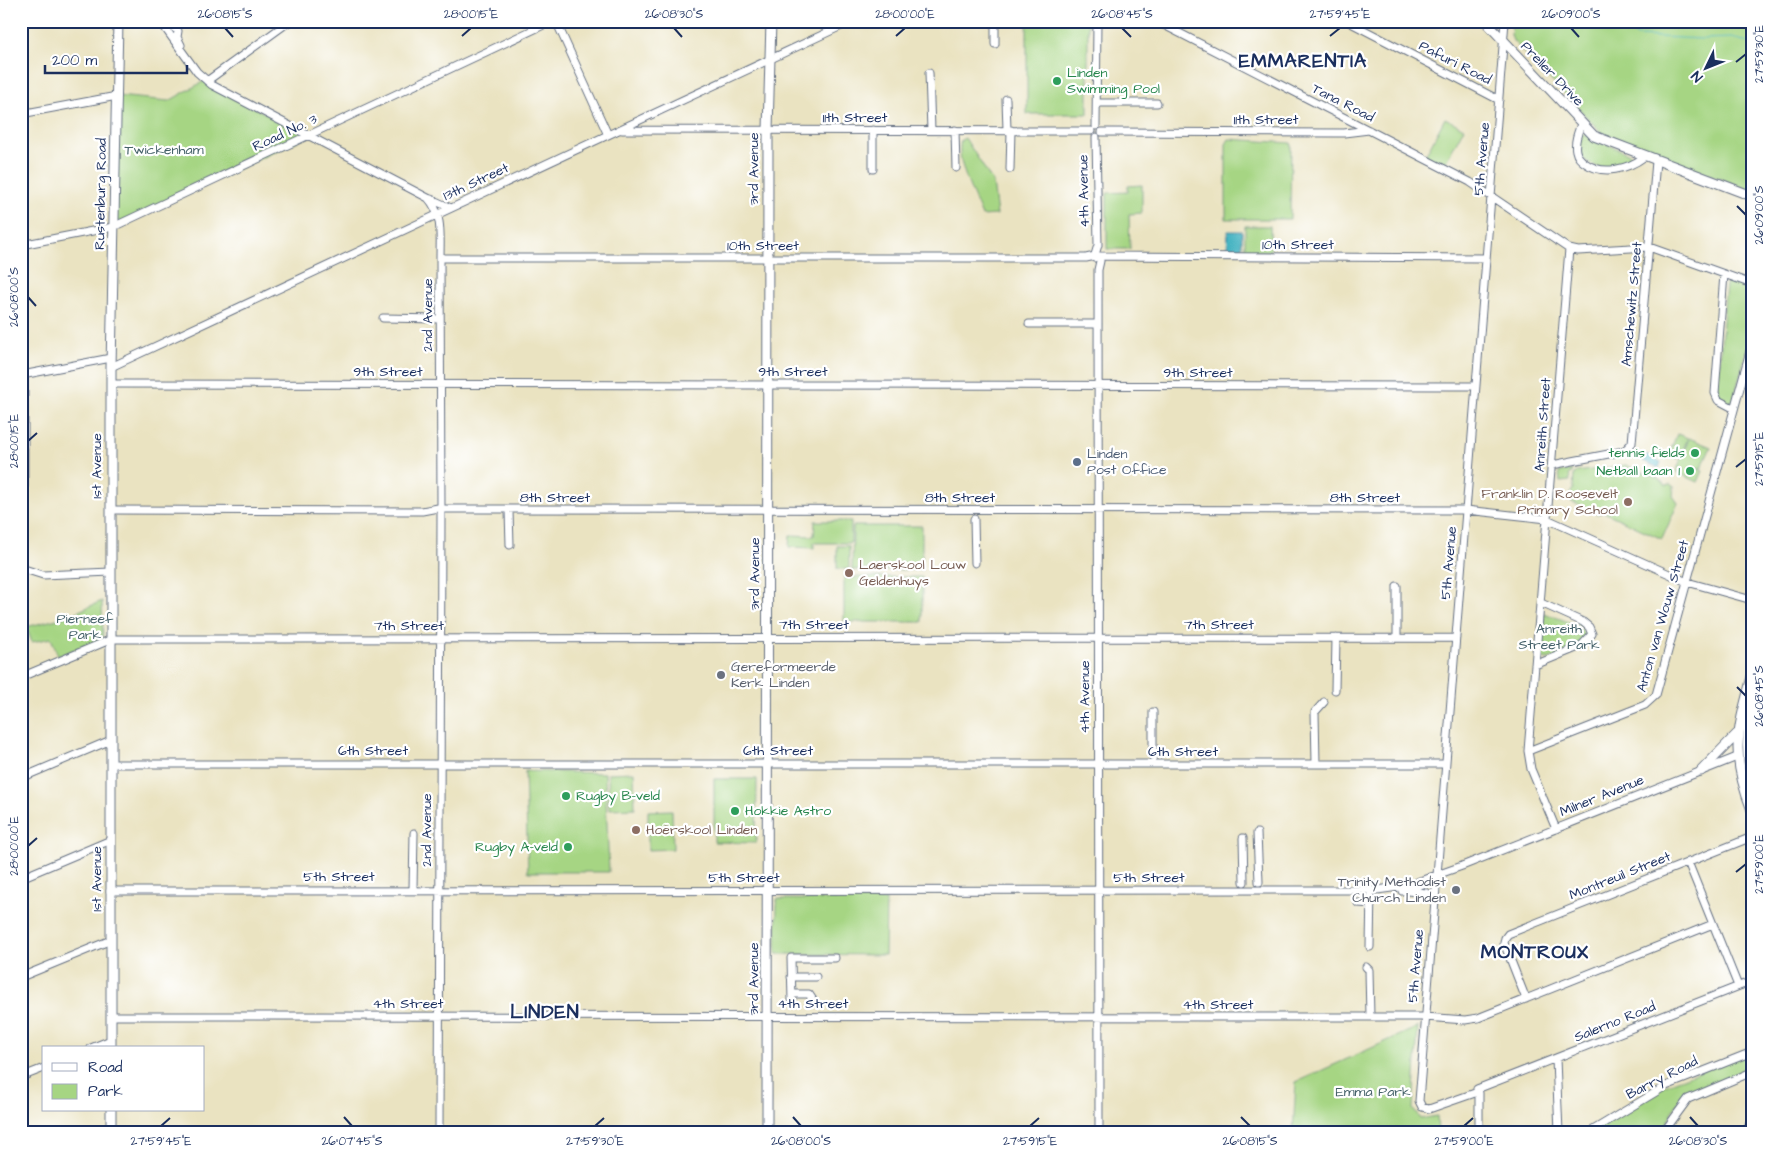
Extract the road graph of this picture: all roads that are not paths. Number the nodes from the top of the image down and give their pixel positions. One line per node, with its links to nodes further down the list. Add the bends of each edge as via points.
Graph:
1 (118, 21): 20 (main road, Rustenburg Road)
2 (160, 21): 14 (street, 2nd Avenue)
3 (165, 21): 14 (street, 2nd Avenue, via 178,31)
4 (554, 21): 35 (street, Road No. 3); 36 (street)
5 (771, 21): 17 (main road, 3rd Avenue)
6 (852, 21): 17 (street, 13th Street)
7 (995, 21): 16 (street)
8 (1098, 21): 23 (street, 4th Avenue)
9 (1156, 21): 33 (street, Tana Road)
10 (1347, 21): 22 (street, Pafuri Road)
11 (1485, 21): 15 (main road, Preller Drive)
12 (1505, 21): 15 (street, 5th Avenue)
13 (287, 22): 19 (street)
14 (174, 37): 19 (street, 2nd Avenue, via 197,72)
15 (1504, 43): 22 (street, 5th Avenue); 26 (main road, Preller Drive)
16 (996, 44)
17 (769, 60): 27 (street, 13th Street); 28 (main road, 3rd Avenue)
18 (929, 73): 30 (street)
19 (207, 81): 35 (street, 2nd Avenue)
20 (117, 96): 25 (street); 47 (main road, Rustenburg Road)
21 (1006, 99): 32 (street)
22 (1499, 100): 42 (street, 5th Avenue)
23 (1098, 103): 24 (street); 34 (street, 4th Avenue)
24 (1157, 103)
25 (21, 114)
26 (1581, 124): 37 (main road, Preller Drive, via 1598,138); 37 (street, Preller Drive, via 1575,150 1580,159 1592,167 1601,170 1623,168)
27 (620, 130): 28 (street, 11th Street); 36 (street, 13th Street)
28 (768, 130): 29 (street, 11th Street); 52 (main road, 3rd Avenue)
29 (873, 130): 30 (street, 11th Street); 40 (street)
30 (931, 130): 31 (street, 11th Street)
31 (955, 130): 32 (street, 11th Street); 39 (street)
32 (1009, 130): 34 (street, 11th Street); 41 (street)
33 (1369, 130): 34 (street, 11th Street, via 1344,133); 42 (street, Tana Road)
34 (1096, 131): 53 (street, 4th Avenue)
35 (310, 135): 44 (street, 2nd Avenue); 47 (street, Road No. 3)
36 (608, 135): 45 (street, 13th Street)
37 (1644, 157): 38 (main road, Preller Drive)
38 (1656, 160): 43 (main road, Preller Drive); 49 (street, Amschewitz Street)
39 (956, 168)
40 (873, 169)
41 (1010, 169)
42 (1492, 196): 50 (street, Tana Road); 54 (street, 5th Avenue)
43 (1752, 196)
44 (428, 198): 45 (street, 2nd Avenue); 46 (street, 2nd Avenue)
45 (451, 208): 46 (street, 13th Street)
46 (438, 214): 51 (street, 2nd Avenue); 62 (street, 13th Street)
47 (113, 227): 48 (street, Road No. 3); 62 (main road, Rustenburg Road)
48 (21, 245)
49 (1649, 247): 50 (street); 55 (street); 72 (street, Amschewitz Street, via 1633,438 1629,448)
50 (1569, 249): 72 (street, Anreith Street)
51 (440, 258): 52 (street, 10th Street); 58 (street, 2nd Avenue)
52 (768, 258): 53 (street, 10th Street); 68 (main road, 3rd Avenue)
53 (1098, 258): 54 (street, 10th Street); 60 (street, 4th Avenue)
54 (1486, 258): 70 (street, 5th Avenue)
55 (1724, 274): 56 (street); 71 (street, via 1715,393 1721,402)
56 (1752, 284)
57 (383, 318): 58 (street)
58 (440, 319): 67 (street, 2nd Avenue)
59 (1029, 324): 60 (street)
60 (1098, 324): 69 (street, 4th Avenue)
61 (1752, 344): 64 (street, Anton van Wouw Street)
62 (111, 362): 63 (street, 13th Street); 66 (main road, 1st Avenue)
63 (23, 375): 73 (street)
64 (1743, 375): 65 (street); 71 (street, Anton van Wouw Street)
65 (1752, 377)
66 (111, 384): 67 (street, 9th Street); 74 (main road, 1st Avenue)
67 (440, 384): 68 (street, 9th Street); 77 (street, 2nd Avenue)
68 (768, 385): 69 (street, 9th Street); 79 (main road, 3rd Avenue)
69 (1098, 385): 70 (street, 9th Street); 75 (street, 4th Avenue)
70 (1476, 386): 76 (street, 5th Avenue)
71 (1734, 408): 86 (street, Anton van Wouw Street)
72 (1552, 465): 81 (street, Anreith Street)
73 (24, 486)
74 (111, 510): 77 (street, 8th Street); 85 (main road, 1st Avenue)
75 (1098, 510): 76 (street, 8th Street); 79 (street, 8th Street); 91 (street, 4th Avenue)
76 (1466, 510): 81 (street, 8th Street); 95 (street, 5th Avenue)
77 (440, 511): 78 (street, 8th Street); 92 (street, 2nd Avenue)
78 (509, 511): 79 (street, 8th Street); 82 (street)
79 (768, 511): 90 (main road, 3rd Avenue)
80 (974, 519): 83 (street)
81 (1547, 519): 86 (street, 8th Street); 89 (street, Anreith Street)
82 (510, 545)
83 (975, 563)
84 (21, 568): 85 (street, via 43,575)
85 (111, 570): 96 (main road, 1st Avenue)
86 (1687, 582): 88 (street, 8th Street); 107 (street, Anton van Wouw Street, via 1652,701)
87 (1398, 586): 94 (street)
88 (1752, 600)
89 (1541, 603): 97 (street, Anreith Street); 97 (street, via 1583,622 1592,634 1581,646)
90 (769, 637): 91 (street, 7th Street); 92 (street, 7th Street); 113 (main road, 3rd Avenue)
91 (1098, 637): 93 (street, 7th Street); 114 (street, 4th Avenue)
92 (440, 638): 96 (street, 7th Street); 112 (street, 2nd Avenue)
93 (1336, 638): 94 (street, 7th Street); 100 (street)
94 (1397, 638): 95 (street, 7th Street)
95 (1456, 638): 116 (street, 5th Avenue)
96 (109, 640): 98 (street); 106 (main road, 1st Avenue)
97 (1535, 665): 107 (street, Anreith Street)
98 (21, 677)
99 (1752, 677): 104 (main road)
100 (1335, 690)
101 (1324, 702): 115 (street, via 1315,712)
102 (1752, 711): 105 (main road)
103 (1153, 712): 110 (street)
104 (1737, 734): 109 (main road); 117 (main road)
105 (1749, 737): 108 (main road)
106 (111, 740): 111 (main road, 1st Avenue); 118 (street)
107 (1528, 751): 121 (street, Anreith Street, via 1531,769)
108 (1749, 752): 109 (main road, Milner Avenue); 119 (main road)
109 (1737, 756): 117 (street, Milner Avenue); 120 (main road)
110 (1153, 757)
111 (111, 764): 112 (street, 6th Street); 126 (main road, 1st Avenue)
112 (440, 764): 113 (street, 6th Street); 133 (street, 2nd Avenue)
113 (769, 764): 114 (street, 6th Street); 134 (main road, 3rd Avenue)
114 (1098, 764): 115 (street, 6th Street); 138 (street, 4th Avenue)
115 (1316, 764): 116 (street, 6th Street)
116 (1445, 764): 128 (street, 5th Avenue)
117 (1701, 771): 121 (street, Milner Avenue)
118 (21, 778)
119 (1752, 780)
120 (1752, 810)
121 (1556, 829): 128 (street, Milner Avenue)
122 (414, 833): 132 (street)
123 (1258, 834): 131 (street)
124 (1752, 837): 127 (street, Montreuil Street)
125 (1243, 838): 130 (street)
126 (111, 840): 129 (street); 137 (main road, 1st Avenue)
127 (1688, 862): 142 (street); 152 (street, Montreuil Street, via 1506,936 1504,943)
128 (1436, 877): 135 (street, 5th Street, via 1406,886); 136 (street, 5th Street); 139 (street, 5th Avenue)
129 (21, 878)
130 (1244, 882)
131 (1259, 882)
132 (413, 889): 133 (street, 5th Street); 137 (street, 5th Street)
133 (440, 890): 134 (street, 5th Street); 155 (street, 2nd Avenue)
134 (768, 890): 138 (street, 5th Street); 156 (main road, 3rd Avenue)
135 (1374, 890): 136 (street, 5th Street); 138 (street, 5th Street); 141 (street)
136 (1405, 890): 139 (street, via 1427,893)
137 (110, 891): 143 (main road, 1st Avenue)
138 (1097, 891): 157 (street, 4th Avenue)
139 (1434, 899): 159 (street, 5th Avenue)
140 (1358, 903): 141 (street)
141 (1371, 904): 144 (street)
142 (1713, 924): 151 (street); 152 (street, 4th Street)
143 (111, 940): 147 (street); 154 (main road, 1st Avenue)
144 (1370, 946)
145 (835, 958): 148 (street, via 791,958)
146 (1366, 966): 158 (street, via 1370,980)
147 (21, 977)
148 (791, 977): 149 (street); 153 (street, via 792,998 809,994)
149 (816, 977)
150 (1752, 981): 151 (street, Salerno Road)
151 (1738, 986): 162 (street, Salerno Road)
152 (1526, 999): 159 (street, 4th Street, via 1469,1020)
153 (813, 1000)
154 (110, 1016): 155 (street, 4th Street); 160 (main road, 1st Avenue)
155 (439, 1016): 156 (street, 4th Street); 172 (street, 2nd Avenue)
156 (768, 1017): 157 (street, 4th Street); 170 (main road, 3rd Avenue)
157 (1098, 1017): 158 (street, 4th Street); 173 (street, 4th Avenue)
158 (1370, 1017): 159 (street, 4th Street)
159 (1424, 1017): 167 (street, 5th Avenue)
160 (111, 1044)
161 (1752, 1052): 176 (street, Barry Road, via 1666,1086)
162 (1556, 1059): 166 (street, Salerno Road); 175 (street)
163 (42, 1069): 165 (street)
164 (1752, 1072): 177 (street, via 1688,1099)
165 (21, 1077)
166 (1477, 1092): 167 (street, Salerno Road, via 1429,1109); 174 (street)
167 (1420, 1106)
168 (111, 1112): 171 (main road)
169 (1752, 1118): 178 (street)
170 (768, 1131)
171 (111, 1133)
172 (439, 1133)
173 (1097, 1133)
174 (1479, 1133)
175 (1558, 1133)
176 (1588, 1133)
177 (1663, 1133)
178 (1746, 1133)

